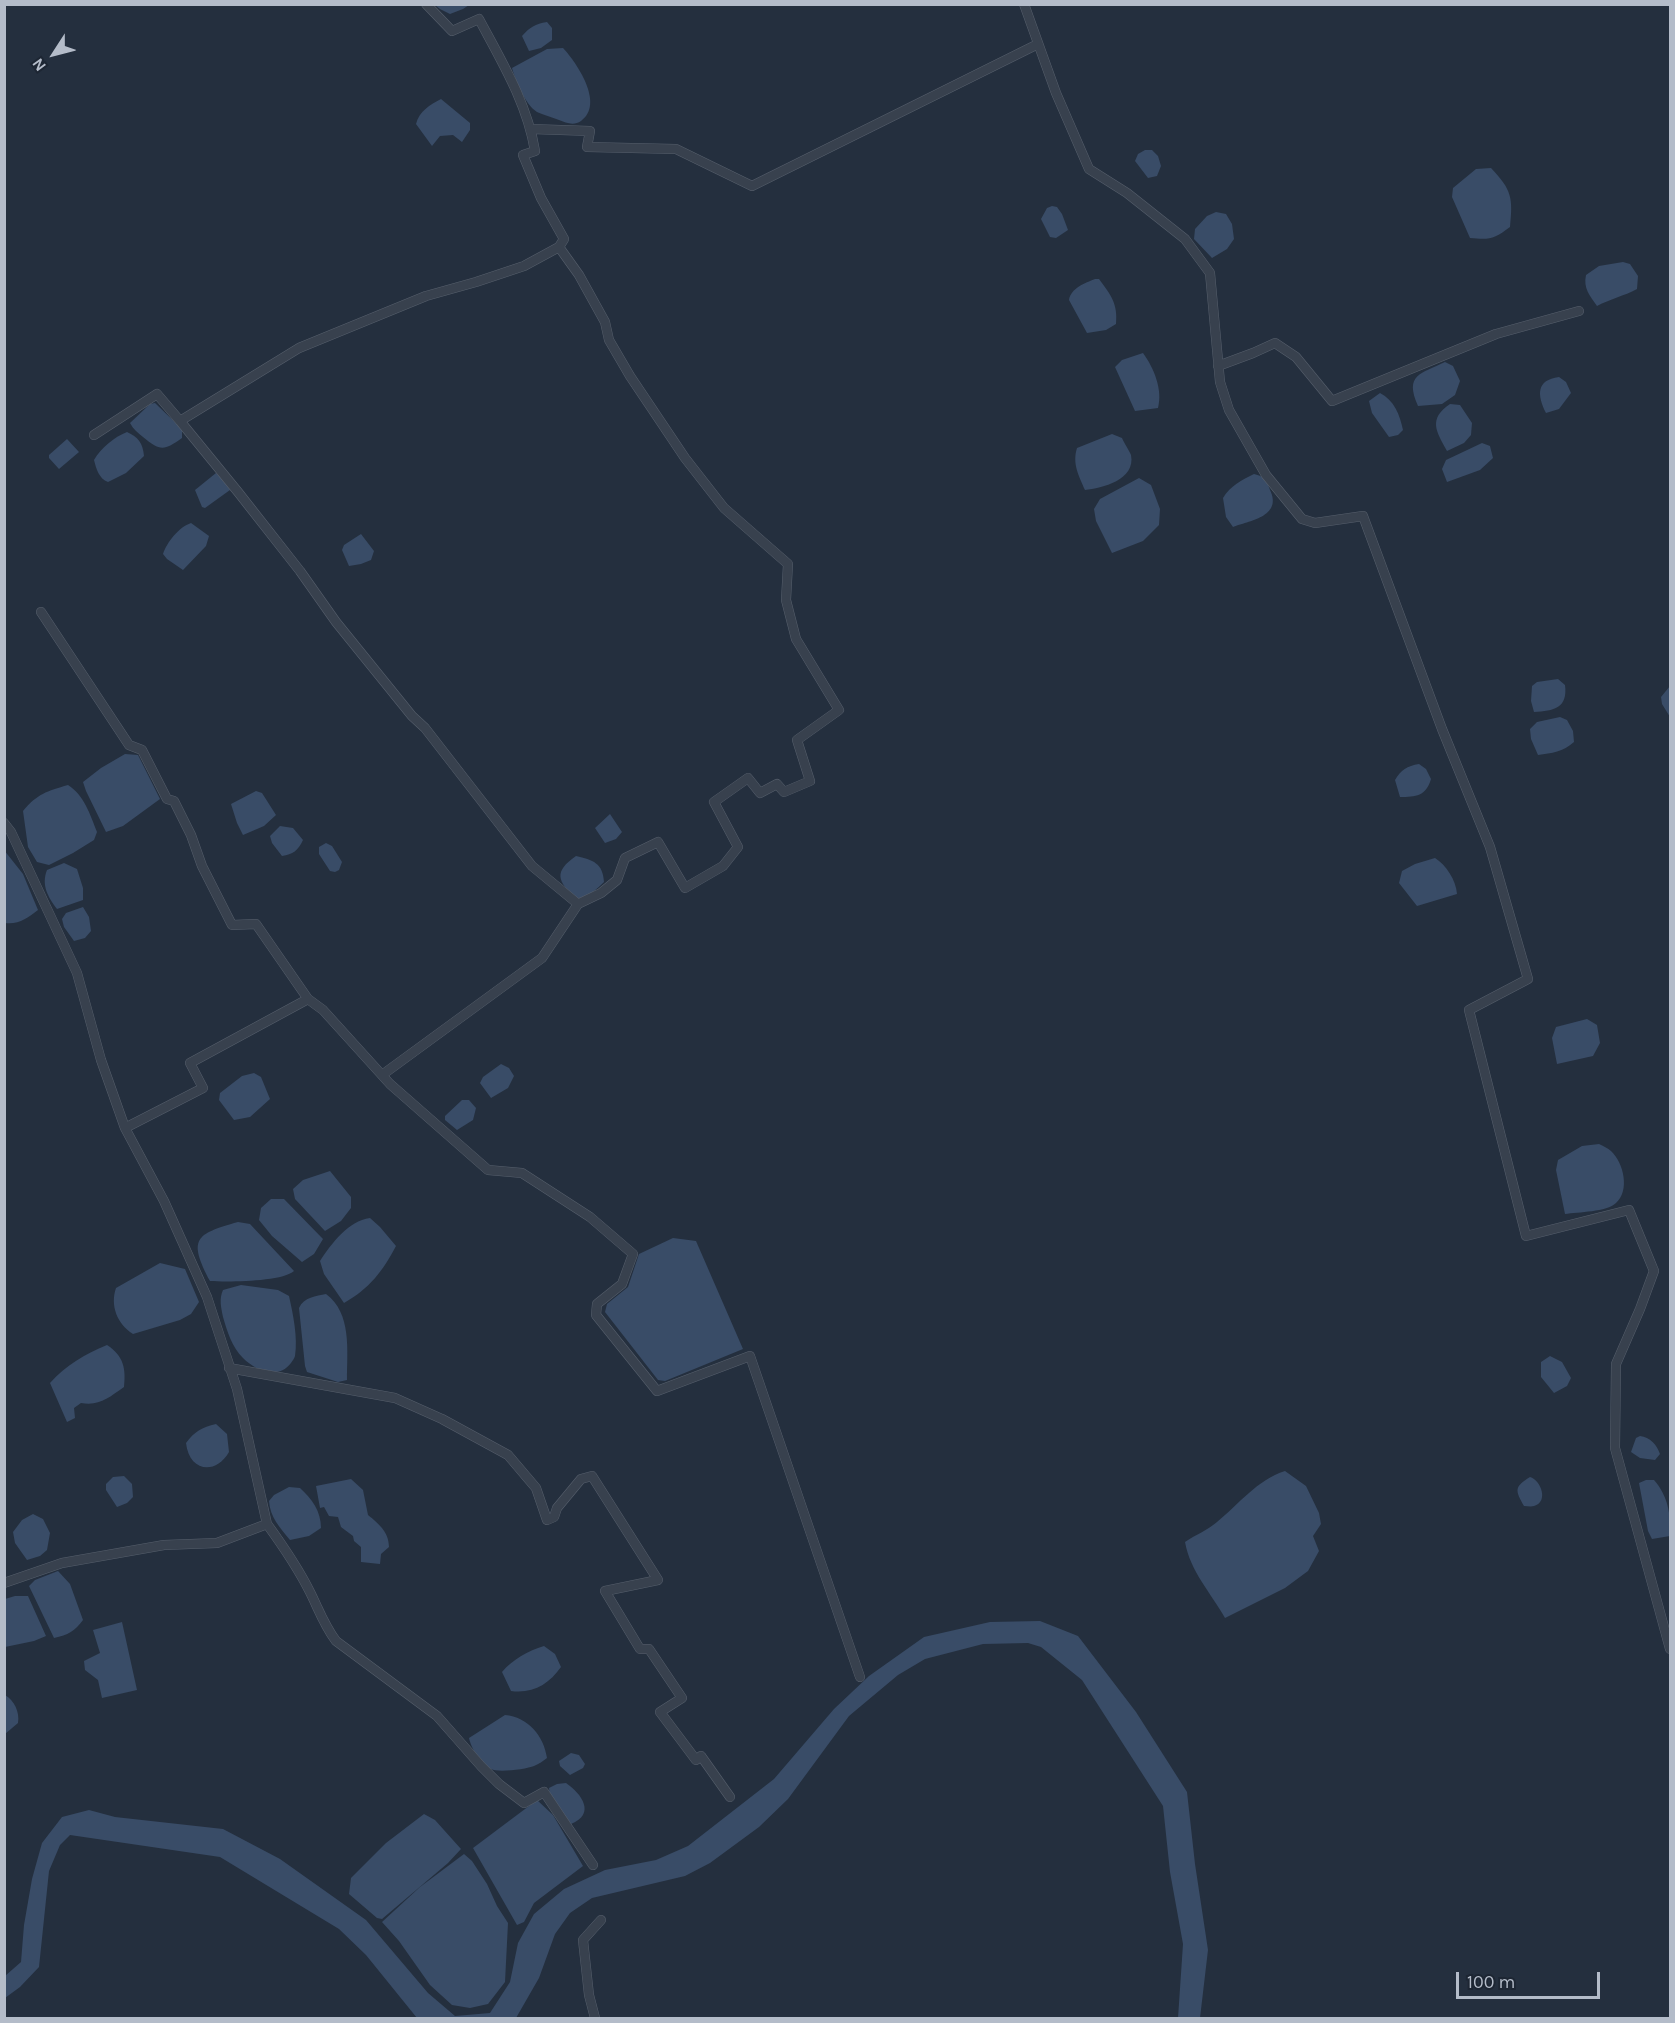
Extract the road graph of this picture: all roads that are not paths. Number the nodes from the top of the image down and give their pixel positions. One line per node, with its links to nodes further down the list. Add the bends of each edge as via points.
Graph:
1 (426, 4): 4 (street, via 452,31 479,19 517,90)
2 (1024, 4): 3 (street)
3 (1038, 44): 4 (street, via 752,186 676,149 587,147 590,131); 7 (street, via 1089,169 1185,239 1210,273)
4 (531, 129): 5 (street, via 535,152 523,155 564,239)
5 (559, 248): 8 (street, via 524,266 426,296 299,348); 13 (street, via 595,303 609,340 630,376 685,458 724,508 788,564 786,600 796,639 839,710 797,740 810,781 784,792 777,784 759,793 748,778 714,802 738,847 723,866 685,888 658,842 624,858 617,880)
6 (1579, 311): 7 (street, via 1497,334 1332,401 1296,357 1275,343)
7 (1218, 366): 20 (street, via 1229,410 1266,475 1302,519 1315,523 1363,516 1490,847 1527,979 1469,1010 1526,1236 1629,1210 1654,1271 1616,1364 1615,1448)
8 (180, 422): 9 (street, via 156,394); 13 (street, via 532,866)
9 (94, 435)
10 (41, 612): 14 (street, via 129,746 142,750 167,800 174,801 232,926 255,924)
11 (4, 823): 12 (street)
12 (8, 834): 16 (street, via 77,973)
13 (578, 904): 15 (street, via 542,958)
14 (308, 999): 15 (street, via 323,1010); 16 (street, via 190,1063 203,1088)
15 (382, 1075): 21 (street, via 488,1170 522,1173 590,1217 633,1254 622,1284 597,1304 596,1315 657,1391 750,1356)
16 (125, 1128): 17 (street, via 164,1201 207,1297)
17 (229, 1368): 18 (street); 22 (street, via 395,1398 442,1419 508,1455 536,1488 546,1520 554,1517 581,1479 592,1476 658,1580 605,1591 640,1649 649,1649 682,1698 660,1712 696,1760 701,1756)
18 (267, 1524): 19 (street, via 218,1543 164,1545 62,1563); 23 (street, via 286,1550 336,1641 437,1716 481,1766 524,1803 544,1792)
19 (4, 1583)
20 (1671, 1649)
21 (860, 1677)
22 (730, 1797)
23 (593, 1865)
24 (601, 1920): 25 (street, via 583,1940)
25 (595, 2019)

